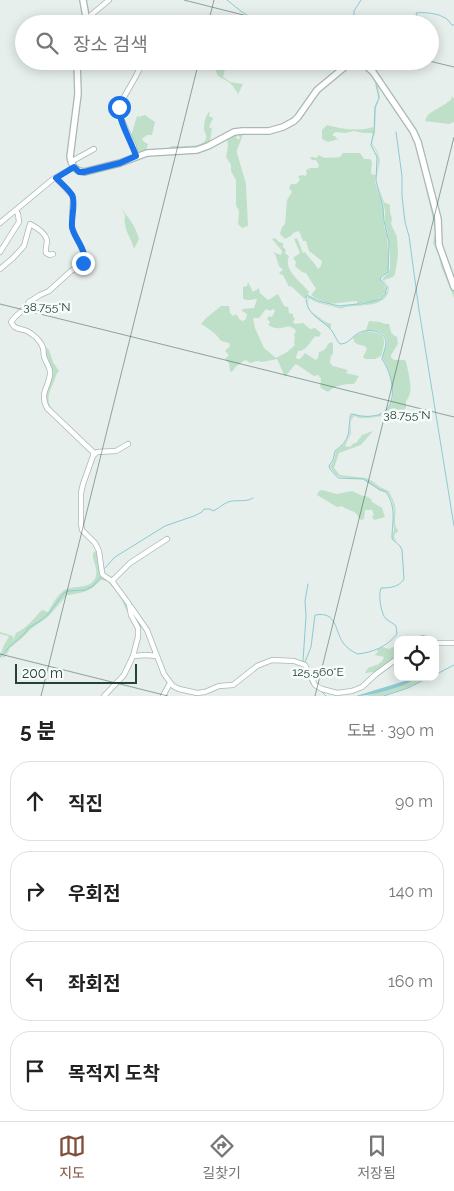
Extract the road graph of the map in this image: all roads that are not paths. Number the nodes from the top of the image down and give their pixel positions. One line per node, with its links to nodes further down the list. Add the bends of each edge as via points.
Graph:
1 (84, 0): 3 (street)
2 (109, 0): 4 (street)
3 (86, 15)
4 (92, 15)
5 (77, 70): 11 (street, via 78,94 70,151)
6 (139, 70): 10 (street, via 119,112)
7 (341, 70): 10 (street, via 317,90 298,117 283,127 269,131 234,132 197,150)
8 (371, 70): 18 (street, via 418,142 438,219 439,245)
9 (94, 149): 11 (street, via 74,160)
10 (136, 156): 11 (street, via 84,172 79,172)
11 (72, 165): 12 (street)
12 (56, 178): 13 (street); 20 (street, via 72,195 72,228 84,260 49,291 29,302 11,322 41,344 50,371 44,393 47,408 90,449)
13 (16, 211): 14 (street); 15 (street, via 18,222)
14 (0, 223)
15 (0, 252)
16 (52, 254): 17 (street, via 46,253 45,236 30,224 24,246)
17 (0, 269)
18 (454, 287)
19 (128, 444): 20 (street, via 116,451 96,452)
20 (93, 456): 22 (street, via 81,494 81,524 99,551 102,573)
21 (167, 539): 22 (street, via 130,563)
22 (112, 581): 23 (street)
23 (129, 604): 26 (street, via 138,628); 27 (street, via 147,630)
24 (439, 643): 25 (street)
25 (454, 643)
26 (133, 656): 27 (street); 30 (street, via 124,675)
27 (157, 656): 29 (street)
28 (394, 661): 29 (street, via 362,687 337,693 315,685 305,665 294,661 272,660 257,666 233,685 205,692 186,691)
29 (170, 683): 31 (street)
30 (104, 696)
31 (163, 696)

